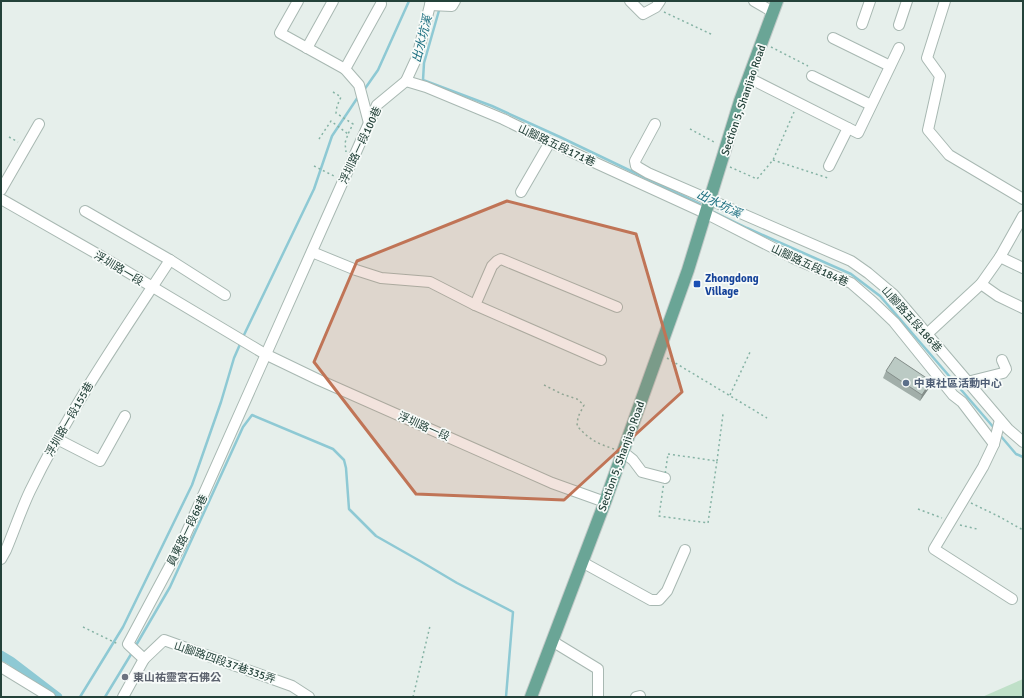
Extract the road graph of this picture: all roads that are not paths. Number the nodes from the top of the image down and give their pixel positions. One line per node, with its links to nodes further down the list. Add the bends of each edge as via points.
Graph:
1 (298, 1): 16 (street, via 280,33)
2 (333, 1): 16 (street)
3 (455, 1): 9 (street, via 452,6)
4 (630, 1): 11 (street, via 643,14)
5 (754, 1): 12 (street)
6 (870, 1): 13 (street)
7 (907, 1): 14 (street)
8 (945, 1): 33 (street, via 927,58 940,76 928,130 949,155)
9 (431, 3): 22 (street, 浮圳路一段100巷, via 417,57)
10 (381, 4): 19 (street)
11 (658, 4)
12 (775, 6): 21 (main road, Section 5, Shanjiao Road)
13 (862, 24)
14 (899, 25)
15 (833, 38): 18 (street)
16 (307, 48): 19 (street)
17 (899, 48): 18 (street)
18 (890, 66): 23 (street)
19 (345, 69): 24 (street, via 359,85)
20 (812, 76): 23 (street)
21 (749, 78): 27 (street); 34 (main road, Section 5, Shanjiao Road)
22 (406, 82): 24 (street, 浮圳路一段100巷, via 376,105); 28 (street, 山腳路五段171巷, via 426,87 503,119)
23 (871, 105): 27 (street, via 858,133)
24 (369, 123): 38 (street, 浮圳路一段100巷)
25 (39, 124): 30 (street)
26 (655, 124): 34 (street, 山腳路五段186巷, via 635,161 636,166 648,174)
27 (848, 128): 29 (street)
28 (550, 142): 31 (street); 36 (street, 山腳路五段171巷)
29 (829, 166)
30 (1, 190)
31 (521, 192)
32 (1, 199): 43 (street, 浮圳路一段)
33 (1023, 199)
34 (710, 200): 36 (main road, Section 5, Shanjiao Road); 48 (street, 山腳路五段186巷, via 851,261 893,294)
35 (85, 211): 40 (street)
36 (705, 213): 57 (street, 山腳路五段184巷, via 795,259 851,283 894,322); 58 (main road, Section 5, Shanjiao Road, via 688,270)
37 (1023, 216): 39 (street)
38 (312, 252): 45 (street, via 381,278 430,282); 49 (street, 浮圳路一段100巷)
39 (1000, 257): 41 (street); 42 (street)
40 (170, 260): 43 (street, 浮圳路一段155巷); 44 (street)
41 (1023, 268)
42 (981, 284): 47 (street); 48 (street)
43 (152, 288): 49 (street, 浮圳路一段); 55 (street, 浮圳路一段155巷)
44 (225, 295)
45 (475, 305): 46 (street, via 492,266 501,259); 50 (street)
46 (617, 307)
47 (1023, 308)
48 (927, 334): 52 (street, 山腳路五段186巷)
49 (265, 354): 60 (street, 浮圳路一段, via 552,483); 66 (street, 員東路一段68巷, via 181,545 128,644)
50 (601, 360)
51 (1002, 360): 52 (street, via 1006,369 1003,373)
52 (967, 382): 54 (street, 山腳路五段186巷)
53 (125, 416): 55 (street, via 100,462)
54 (1000, 420): 56 (street, 山腳路五段186巷); 57 (street)
55 (57, 439): 62 (street, 浮圳路一段155巷, via 29,492)
56 (1023, 442)
57 (994, 444): 64 (street, via 934,549)
58 (623, 452): 59 (street, via 642,472); 60 (main road, Section 5, Shanjiao Road)
59 (665, 478)
60 (605, 502): 63 (main road, Section 5, Shanjiao Road)
61 (685, 550): 63 (street, via 667,591 659,600 651,600)
62 (1, 559)
63 (582, 562): 65 (main road, Section 5, Shanjiao Road)
64 (1012, 599)
65 (552, 640): 71 (main road, Section 5, Shanjiao Road); 72 (street, via 598,669)
66 (144, 659): 69 (street); 70 (street, 山腳路四段37巷335弄, via 164,640 292,686)
67 (1, 667): 68 (street)
68 (50, 697)
69 (123, 697)
70 (309, 697)
71 (531, 697)
72 (598, 697)

